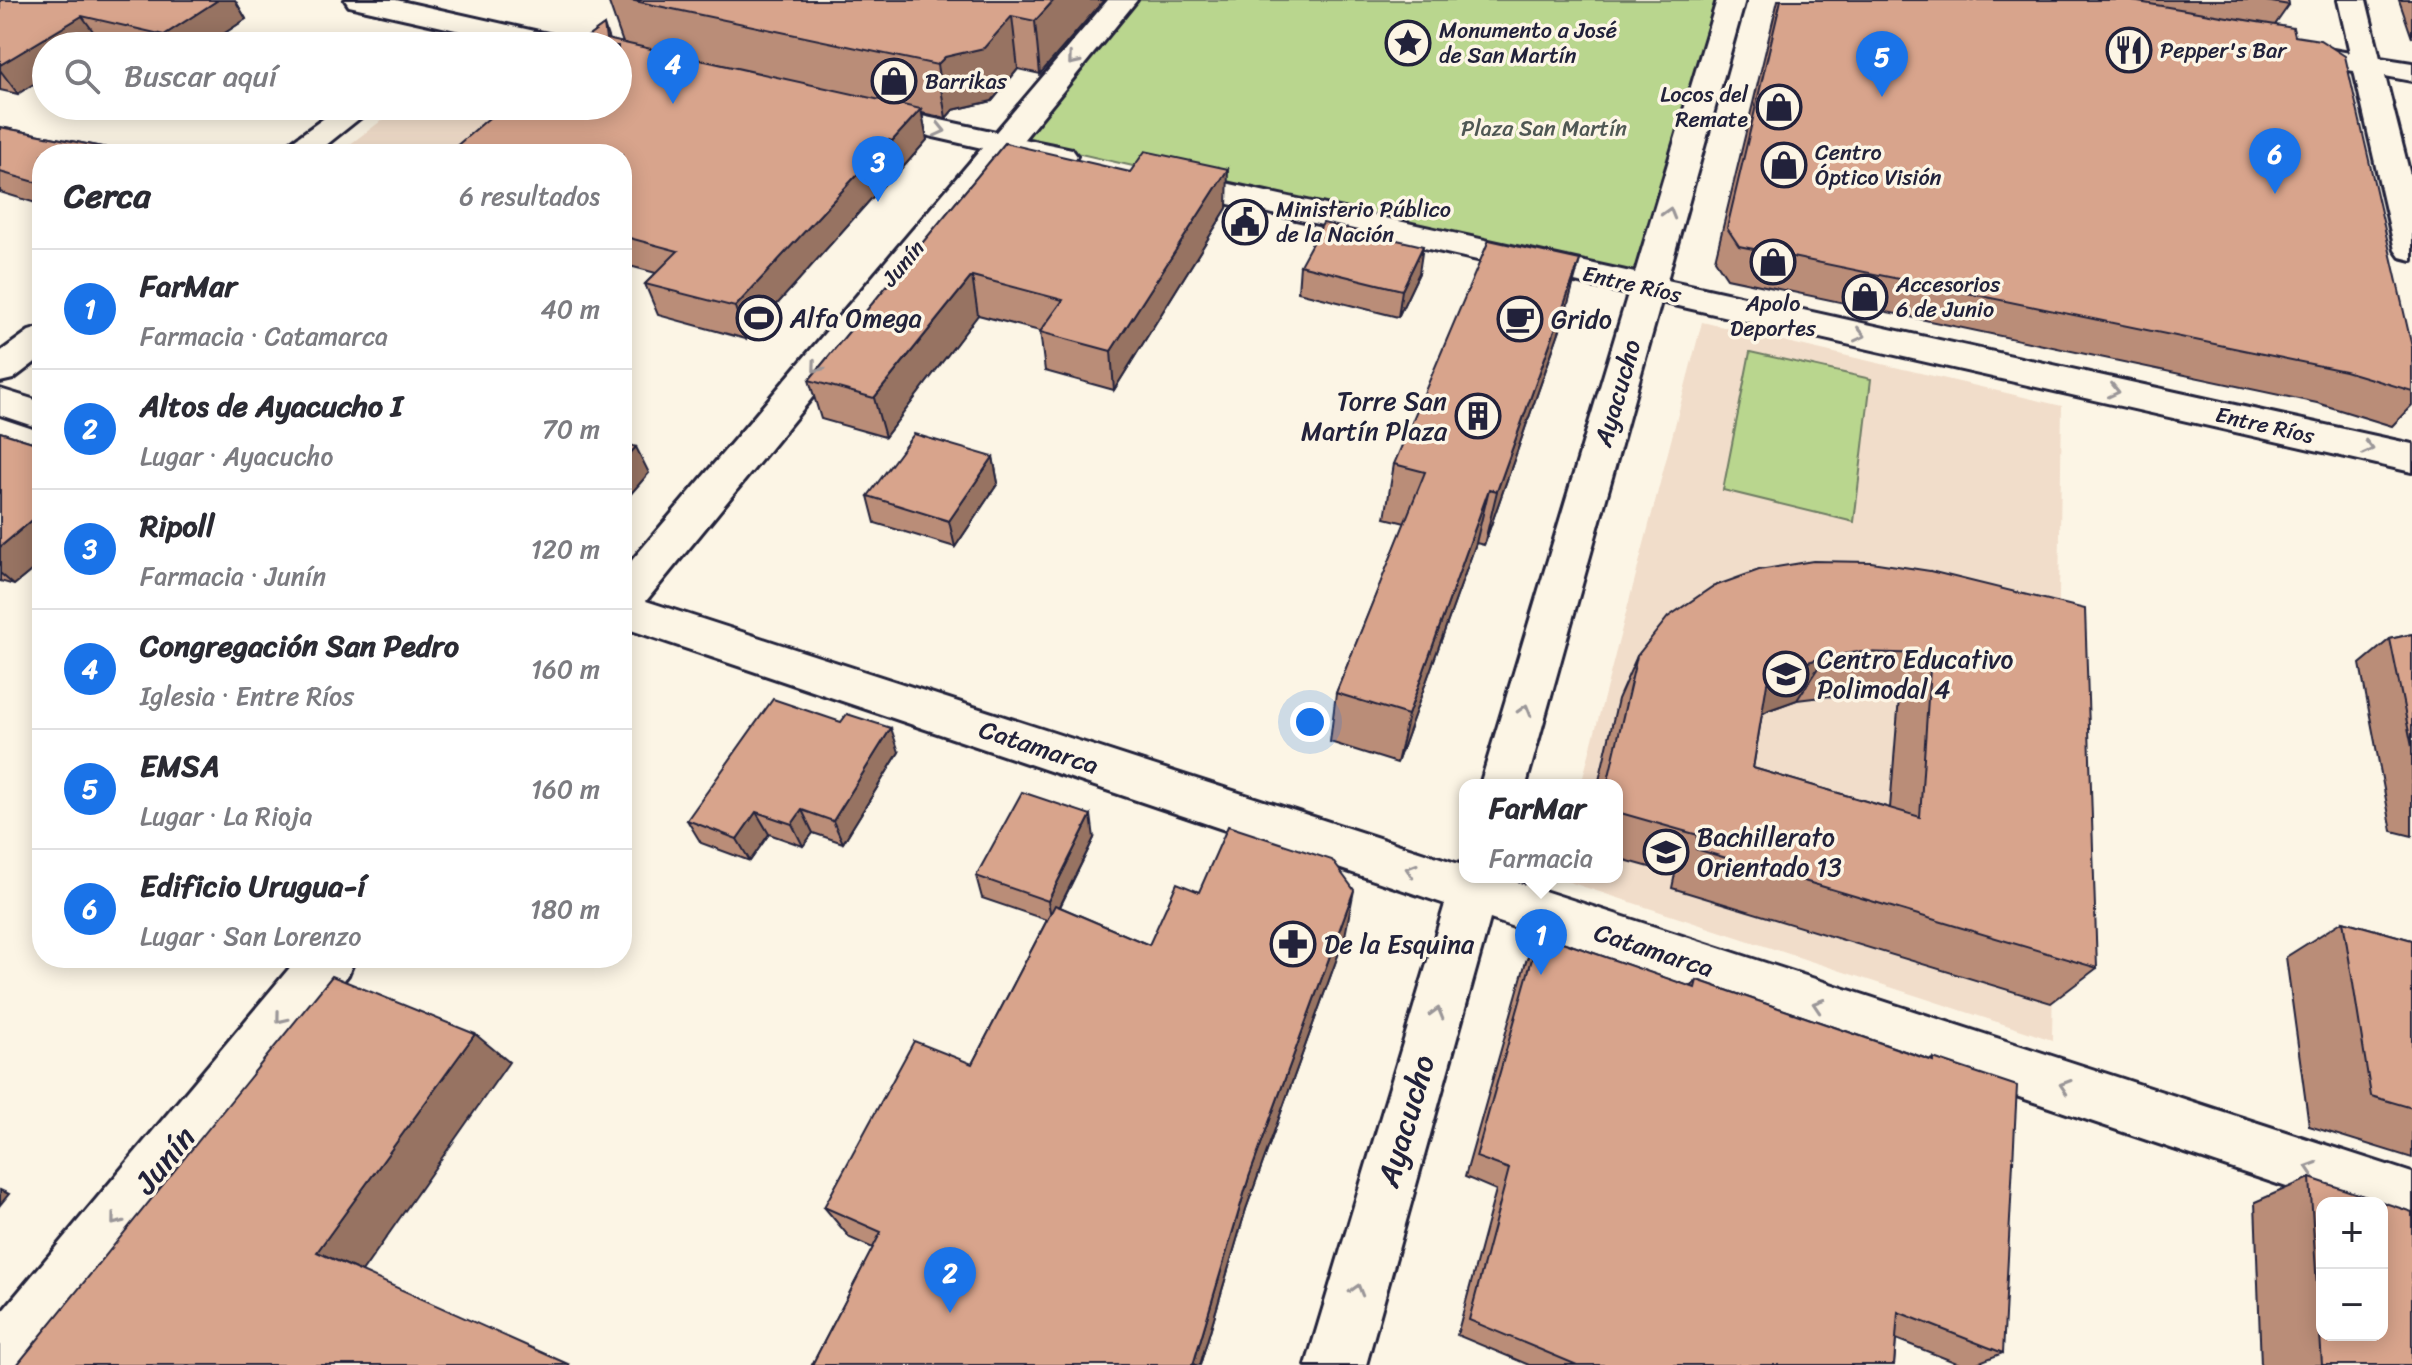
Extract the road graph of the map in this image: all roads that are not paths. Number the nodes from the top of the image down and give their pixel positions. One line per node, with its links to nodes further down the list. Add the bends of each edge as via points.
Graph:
1 (359, 0): 6 (street)
2 (505, 0): 6 (street)
3 (1123, 0): 14 (street, Junín, one-way to 14)
4 (1731, 0): 19 (street, Ayacucho, one-way to 4)
5 (2352, 0): 10 (street)
6 (471, 25): 7 (street); 8 (street)
7 (461, 32)
8 (502, 32)
9 (2259, 46): 10 (street)
10 (2368, 65): 11 (street); 18 (street)
11 (2412, 72)
12 (833, 106): 14 (street, one-way to 14)
13 (341, 120): 15 (street)
14 (1002, 143): 16 (street); 25 (street, Junín, one-way to 25)
15 (309, 144)
16 (1095, 164)
17 (1141, 174): 19 (street, Entre Ríos)
18 (2412, 250)
19 (1647, 287): 24 (street, Entre Ríos, one-way to 24); 27 (street, Ayacucho, one-way to 19)
20 (32, 346): 21 (street)
21 (0, 370)
22 (0, 402): 23 (street)
23 (32, 413)
24 (2412, 458)
25 (632, 589)
26 (632, 613): 28 (street, Catamarca, one-way to 26)
27 (1505, 779)
28 (1459, 879)
29 (1475, 884): 31 (street, Catamarca, one-way to 29); 33 (street, Ayacucho, one-way to 29)
30 (322, 968): 32 (street, Junín, one-way to 32)
31 (2412, 1201)
32 (0, 1361)
33 (1336, 1365)

